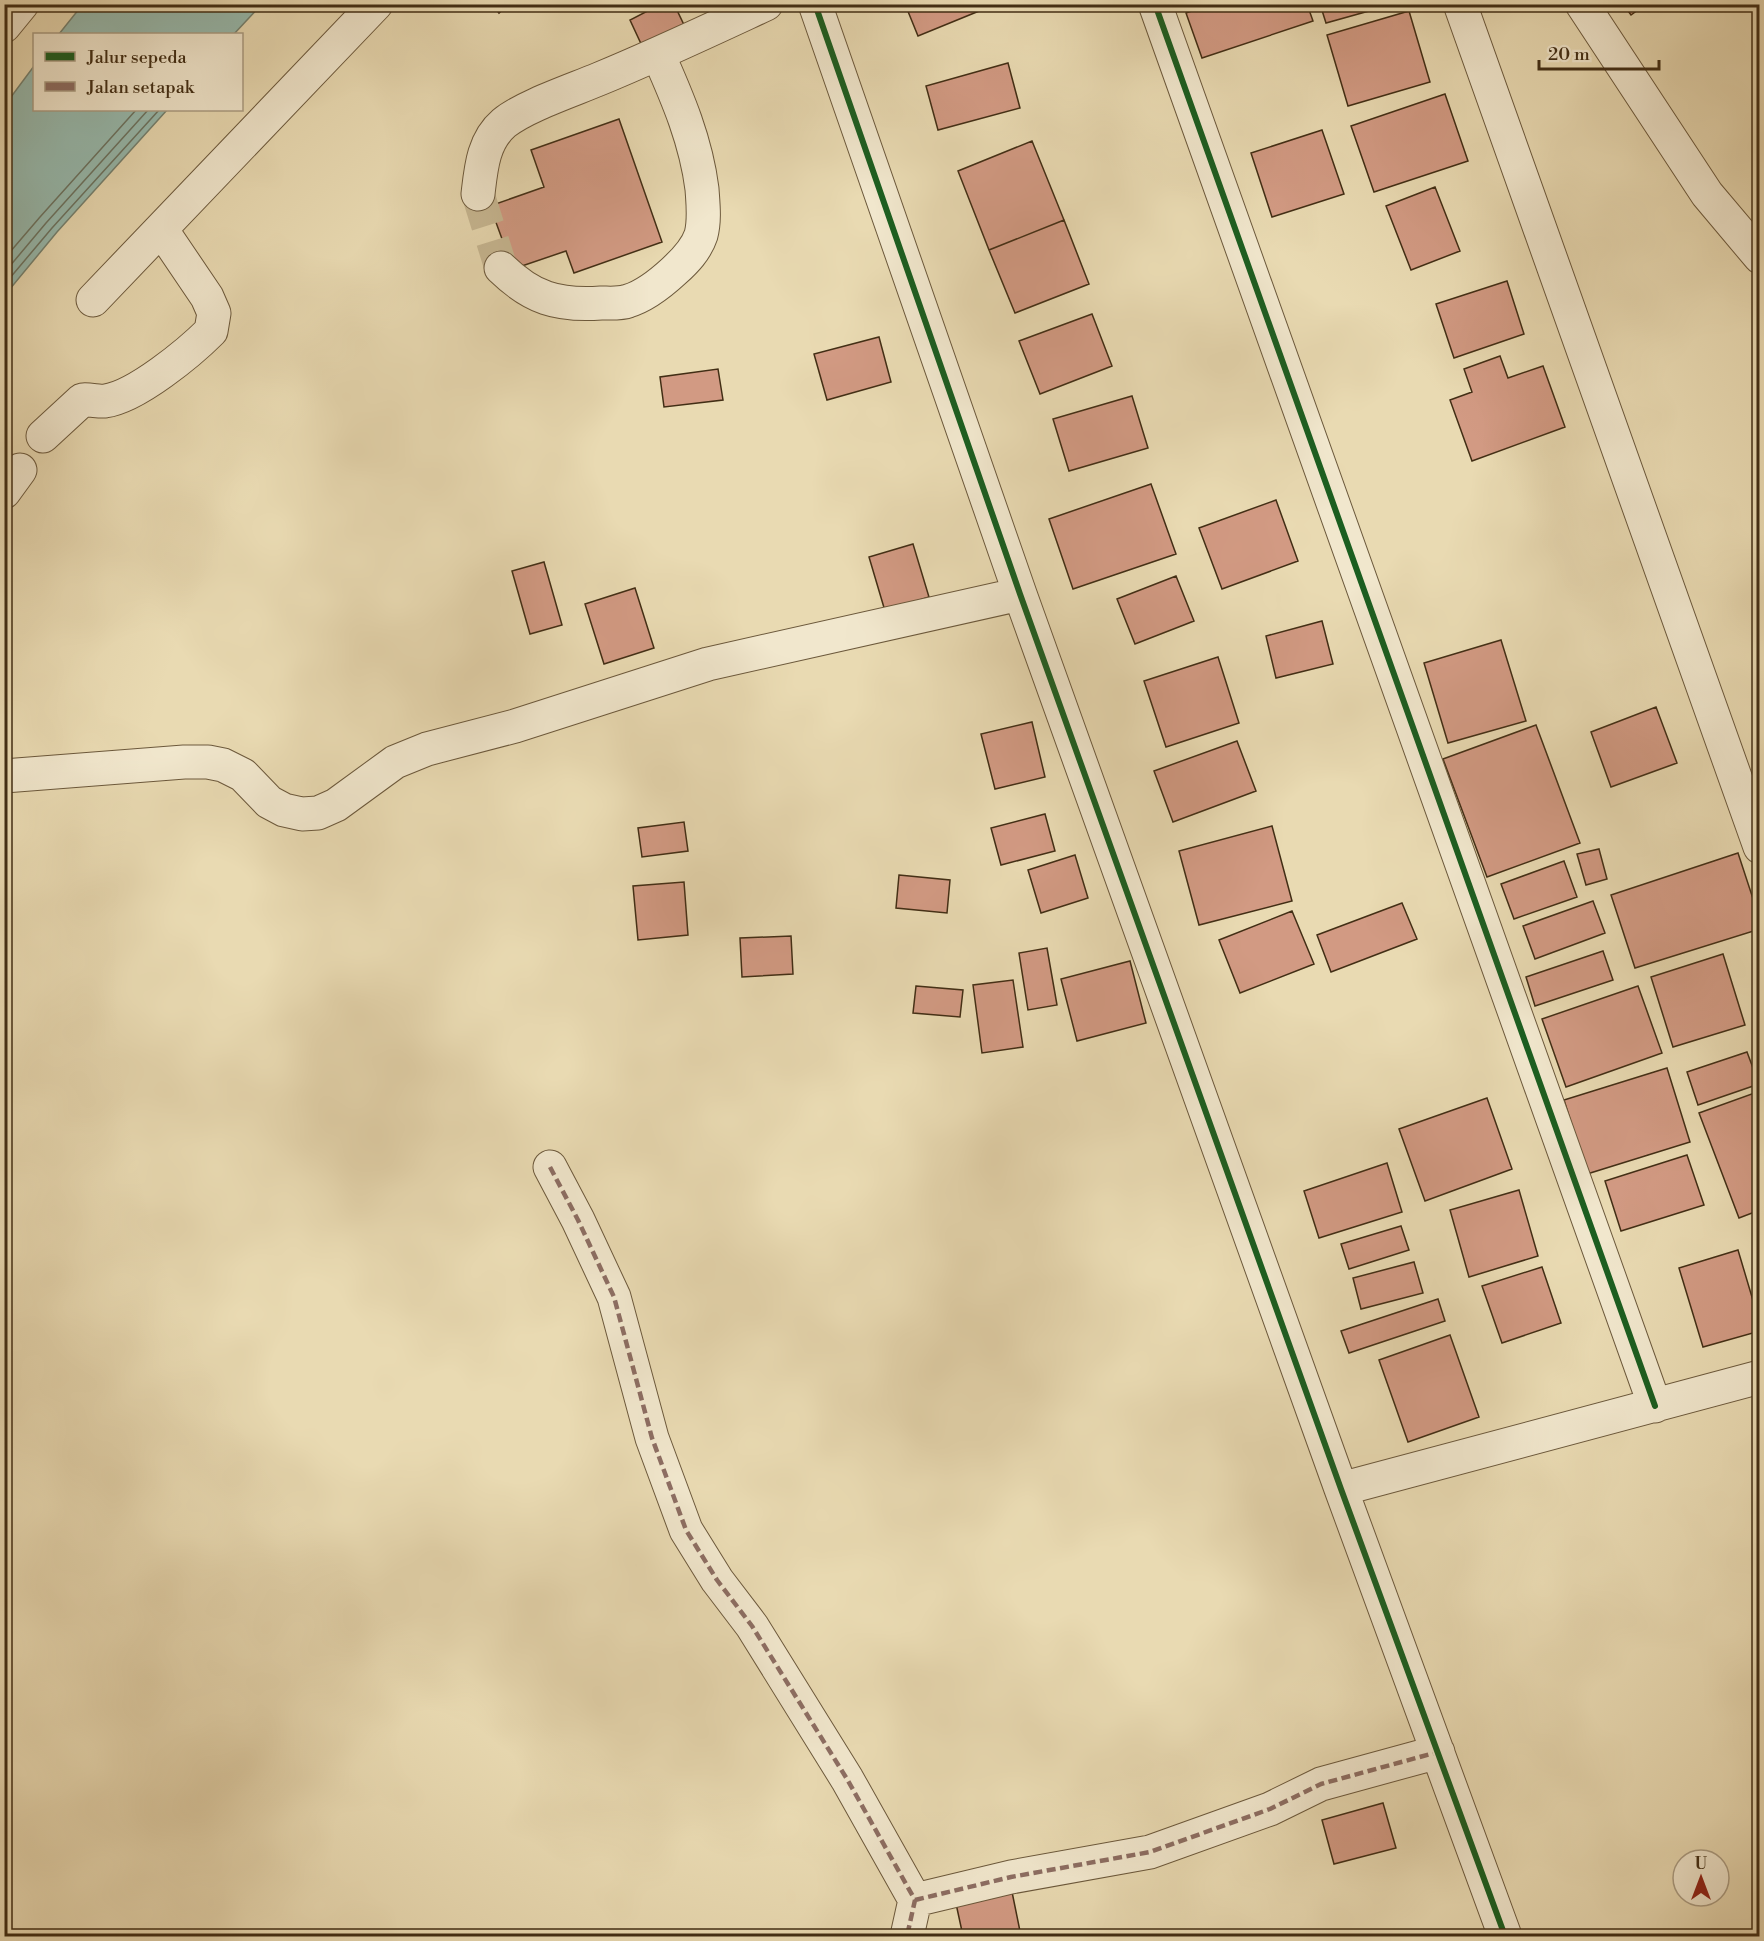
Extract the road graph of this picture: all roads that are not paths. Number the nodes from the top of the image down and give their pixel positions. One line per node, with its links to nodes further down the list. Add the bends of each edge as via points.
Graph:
1 (22, 4): 8 (street)
2 (376, 4): 11 (street)
3 (765, 4): 9 (street)
4 (815, 4): 16 (street)
5 (1155, 4): 22 (street)
6 (1460, 4): 18 (street)
7 (1582, 4): 12 (street, via 1707,194)
8 (4, 26)
9 (658, 54): 10 (street, via 504,123 490,140 482,160); 13 (street, via 684,113 700,179 704,209 700,236 689,257 660,284 627,302 615,303 580,305 544,298 520,286)
10 (478, 194)
11 (161, 229): 14 (street); 15 (street, via 207,297 214,313 212,330 166,369 129,392 104,402 82,400)
12 (1760, 257)
13 (501, 268)
14 (93, 300)
15 (43, 436)
16 (1020, 594): 17 (street, via 708,664 526,723 427,749 395,762 336,805 318,813 284,810 269,802 243,775 208,762); 23 (street)
17 (4, 776)
18 (1754, 809): 19 (street)
19 (1760, 847)
20 (550, 1167): 25 (street, via 614,1298 652,1437 686,1530 752,1626 847,1779)
21 (1760, 1377): 22 (street)
22 (1655, 1406): 23 (street)
23 (1341, 1489): 24 (street)
24 (1438, 1752): 25 (street, via 1321,1784 1270,1809 1150,1852 1011,1877); 27 (street)
25 (915, 1900): 26 (street)
26 (907, 1936)
27 (1505, 1936)

